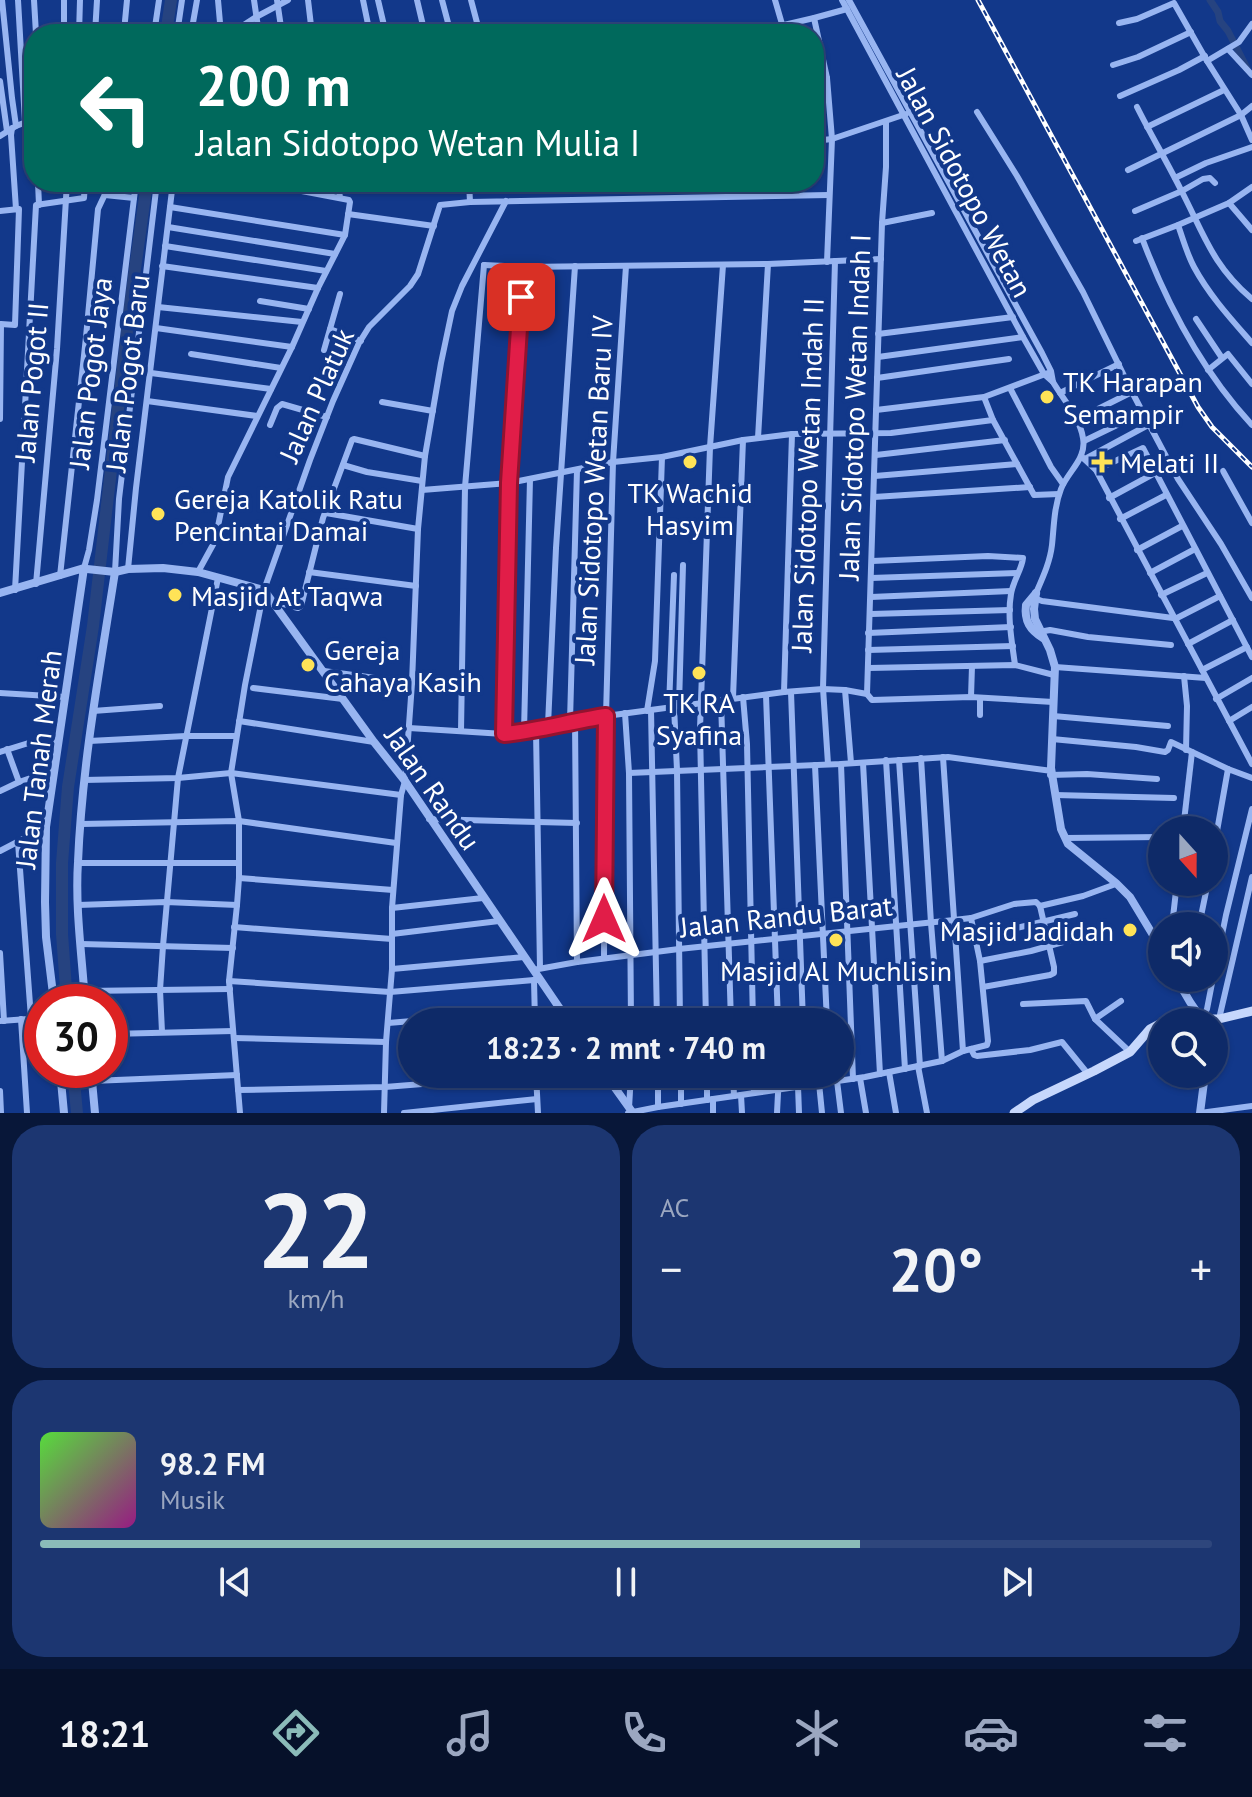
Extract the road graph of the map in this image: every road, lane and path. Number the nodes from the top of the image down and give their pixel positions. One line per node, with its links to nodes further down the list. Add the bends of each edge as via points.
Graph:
1 (2, 0): 69 (street)
2 (18, 0): 60 (street)
3 (34, 0): 29 (street)
4 (64, 0): 30 (street)
5 (80, 0): 31 (street)
6 (97, 0): 32 (street)
7 (127, 0): 27 (street)
8 (159, 0): 33 (street)
9 (182, 0): 34 (street)
10 (197, 0): 35 (street)
11 (218, 0): 36 (street)
12 (254, 0): 25 (street)
13 (288, 0): 23 (street)
14 (308, 0): 40 (street)
15 (363, 0): 41 (street)
16 (378, 0): 42 (street)
17 (417, 0): 43 (street)
18 (442, 0): 44 (street)
19 (471, 0): 45 (street)
20 (775, 0): 46 (street)
21 (842, 0): 24 (street, Jalan Sidotopo Wetan)
22 (849, 0): 64 (street, Jalan Sidotopo Wetan)
23 (278, 3): 25 (street); 39 (street)
24 (847, 9): 26 (street); 64 (street, Jalan Sidotopo Wetan)
25 (256, 17): 37 (street); 38 (street)
26 (814, 18): 46 (street); 47 (street)
27 (125, 21)
28 (1119, 23): 49 (street, via 1173,3)
29 (35, 24)
30 (64, 24)
31 (79, 24)
32 (96, 24)
33 (155, 24)
34 (178, 24)
35 (193, 24)
36 (220, 24)
37 (245, 24)
38 (257, 24)
39 (281, 24)
40 (311, 24)
41 (368, 24)
42 (384, 24)
43 (423, 24)
44 (448, 24)
45 (477, 24)
46 (782, 24)
47 (815, 24)
48 (1252, 24): 50 (street)
49 (1191, 32): 51 (street); 53 (street)
50 (1230, 48): 51 (street); 54 (street)
51 (1206, 58): 58 (street); 59 (street)
52 (824, 64): 56 (street)
53 (1113, 65)
54 (1252, 75)
55 (824, 78): 56 (street)
56 (827, 78): 71 (street)
57 (0, 81): 69 (street)
58 (1224, 90): 65 (street); 68 (street)
59 (1120, 96)
60 (24, 105)
61 (1252, 106): 65 (street)
62 (1137, 107): 68 (street)
63 (977, 112): 150 (street, via 1032,201)
64 (908, 114): 67 (street); 134 (street, Jalan Sidotopo Wetan); 154 (street, Jalan Sidotopo Wetan)
65 (1241, 115): 73 (street); 75 (street)
66 (24, 122): 69 (street)
67 (886, 122): 71 (street); 108 (street, Jalan Sidotopo Wetan Indah I)
68 (1147, 127): 75 (street)
69 (12, 128): 70 (street); 102 (street)
70 (0, 136)
71 (832, 139): 72 (street); 93 (street)
72 (824, 140)
73 (1252, 140)
74 (1252, 147): 77 (street)
75 (1163, 154): 76 (street); 77 (street)
76 (1128, 170)
77 (1175, 178): 80 (street)
78 (1215, 183): 80 (street, via 1208,178)
79 (1252, 187): 99 (street)
80 (1182, 191): 104 (street); 107 (street)
81 (38, 192): 100 (street)
82 (66, 192): 97 (street, Jalan Pogot II)
83 (84, 192): 97 (street, via 84,198)
84 (106, 192): 92 (street)
85 (135, 192): 94 (street, Jalan Pogot Jaya)
86 (156, 192): 218 (street)
87 (172, 192): 101 (street, Jalan Pogot Baru)
88 (314, 192): 91 (street)
89 (339, 192): 95 (street)
90 (470, 192): 98 (street)
91 (318, 193): 95 (street)
92 (105, 195): 94 (street); 225 (street, via 98,209)
93 (829, 195): 96 (street, Jalan Platuk); 118 (street)
94 (134, 198): 216 (street, Jalan Pogot Jaya)
95 (340, 198): 106 (street, Jalan Platuk, via 350,200)
96 (506, 201): 98 (street, Jalan Platuk); 119 (street)
97 (66, 202): 100 (street); 228 (street, Jalan Pogot II)
98 (470, 202): 110 (street, Jalan Platuk, via 441,204)
99 (1229, 203): 107 (street); 112 (street)
100 (37, 205): 230 (street)
101 (170, 207): 111 (street, Jalan Pogot Baru); 113 (street)
102 (16, 209): 103 (street); 137 (street, via 15,325)
103 (0, 211)
104 (1135, 211)
105 (932, 213): 108 (street)
106 (348, 214): 110 (street); 113 (street, Jalan Platuk)
107 (1194, 219): 109 (street); 130 (street, via 1224,271)
108 (882, 223): 116 (street, Jalan Sidotopo Wetan Indah I)
109 (1178, 225): 143 (street, via 1205,285); 152 (street, via 1139,240)
110 (434, 226): 142 (street, Jalan Platuk, via 418,274)
111 (168, 227): 114 (street, Jalan Pogot Baru); 115 (street)
112 (1252, 230)
113 (345, 235): 115 (street, Jalan Platuk)
114 (165, 246): 123 (street, Jalan Pogot Baru); 127 (street)
115 (335, 254): 127 (street, Jalan Platuk)
116 (881, 259): 117 (street); 140 (street, Jalan Sidotopo Wetan Indah I)
117 (835, 261): 118 (street); 175 (street, Jalan Sidotopo Wetan Indah II)
118 (827, 262): 120 (street)
119 (472, 264): 121 (street); 165 (street, via 452,311)
120 (768, 264): 122 (street); 178 (street)
121 (484, 265): 126 (street); 200 (street)
122 (723, 265): 125 (street); 182 (street)
123 (162, 266): 128 (street); 132 (street, Jalan Pogot Baru)
124 (575, 266): 125 (street); 126 (street); 193 (street)
125 (626, 266): 187 (street, Jalan Sidotopo Wetan Baru IV)
126 (523, 267): 198 (street)
127 (326, 271): 128 (street, Jalan Platuk)
128 (318, 288): 133 (street, Jalan Platuk)
129 (340, 294): 139 (street)
130 (1252, 299)
131 (260, 301): 133 (street)
132 (158, 307): 136 (street); 138 (street, Jalan Pogot Baru)
133 (309, 309): 136 (street, Jalan Platuk)
134 (1013, 317): 140 (street); 141 (street, Jalan Sidotopo Wetan)
135 (1196, 319): 148 (street)
136 (302, 322): 144 (street, Jalan Platuk)
137 (0, 327): 169 (street)
138 (156, 328): 144 (street); 153 (street, Jalan Pogot Baru)
139 (330, 329): 142 (street); 145 (street)
140 (878, 334): 147 (street, Jalan Sidotopo Wetan Indah I)
141 (1023, 337): 147 (street); 154 (street, Jalan Sidotopo Wetan)
142 (361, 341): 168 (street, Jalan Platuk)
143 (1252, 343)
144 (292, 347): 151 (street, Jalan Platuk)
145 (324, 350)
146 (191, 354): 151 (street)
147 (878, 357): 155 (street, Jalan Sidotopo Wetan Indah I)
148 (1222, 358): 152 (street); 156 (street, via 1228,354)
149 (1009, 359): 155 (street)
150 (1119, 364): 159 (street); 160 (street)
151 (281, 368): 158 (street, Jalan Platuk)
152 (1208, 370): 174 (street)
153 (151, 373): 158 (street); 162 (street, Jalan Pogot Baru)
154 (1048, 373): 157 (street); 160 (street, Jalan Sidotopo Wetan)
155 (877, 378): 164 (street, Jalan Sidotopo Wetan Indah I)
156 (1252, 384)
157 (1010, 388): 161 (street); 199 (street)
158 (271, 389): 167 (street, Jalan Platuk)
159 (1132, 392): 166 (street); 171 (street)
160 (1060, 393): 171 (street, Jalan Sidotopo Wetan)
161 (984, 397): 164 (street); 170 (street)
162 (147, 401): 167 (street); 217 (street, Jalan Pogot Baru)
163 (382, 402): 165 (street)
164 (876, 410): 176 (street, Jalan Sidotopo Wetan Indah I)
165 (433, 411): 184 (street)
166 (1144, 412): 172 (street); 181 (street)
167 (257, 416): 219 (street, Jalan Platuk, via 228,477 215,541)
168 (327, 417): 173 (street, via 282,404); 231 (street, Jalan Platuk)
169 (0, 419)
170 (993, 420): 176 (street); 180 (street)
171 (1076, 420): 181 (street, Jalan Sidotopo Wetan)
172 (1150, 424): 186 (street); 238 (street)
173 (270, 425)
174 (1252, 425)
175 (830, 432): 176 (street); 177 (street); 264 (street, Jalan Sidotopo Wetan Indah II)
176 (877, 432): 183 (street, Jalan Sidotopo Wetan Indah I)
177 (792, 434): 178 (street); 266 (street)
178 (758, 438): 179 (street)
179 (743, 440): 182 (street); 273 (street)
180 (1005, 440): 183 (street); 188 (street)
181 (1084, 441): 186 (street)
182 (710, 447): 185 (street); 279 (street)
183 (876, 455): 195 (street, Jalan Sidotopo Wetan Indah I)
184 (425, 456): 189 (street, via 354,439); 197 (street)
185 (662, 457): 187 (street); 283 (street)
186 (1083, 458): 191 (street); 199 (street)
187 (613, 462): 190 (street); 287 (street, Jalan Sidotopo Wetan Baru IV)
188 (1017, 464): 195 (street); 201 (street)
189 (343, 465): 197 (street); 207 (street)
190 (577, 470): 193 (street); 290 (street)
191 (1096, 470): 194 (street, via 1142,447); 206 (street)
192 (1223, 471): 209 (street)
193 (562, 472): 196 (street); 292 (street)
194 (1155, 473): 204 (street); 206 (street)
195 (875, 476): 205 (street, Jalan Sidotopo Wetan Indah I)
196 (530, 479): 198 (street); 297 (street)
197 (422, 481): 202 (street)
198 (509, 483): 200 (street); 298 (street)
199 (1063, 484): 203 (street)
200 (465, 487): 202 (street); 296 (street)
201 (1030, 487): 203 (street, via 1034,495); 205 (street)
202 (422, 490): 211 (street)
203 (1059, 494): 235 (street, via 1048,564)
204 (1166, 495): 208 (street); 210 (street)
205 (874, 497): 214 (street, Jalan Sidotopo Wetan Indah I)
206 (1109, 498): 208 (street)
207 (326, 513): 211 (street); 220 (street)
208 (1120, 519): 213 (street)
209 (1252, 523)
210 (1182, 526): 212 (street); 213 (street)
211 (418, 529): 229 (street)
212 (1195, 549): 222 (street); 223 (street)
213 (1137, 550): 222 (street)
214 (872, 561): 221 (street, via 1020,557 1024,560); 227 (street, Jalan Sidotopo Wetan Indah I)
215 (683, 565): 281 (street)
216 (85, 569): 218 (street); 225 (street); 270 (street, Jalan Tanah Merah)
217 (128, 569): 218 (street); 219 (street)
218 (114, 572): 284 (street)
219 (198, 572): 226 (street)
220 (309, 572): 229 (street); 239 (street, via 301,606)
221 (1017, 573): 227 (street); 232 (street)
222 (1150, 573): 234 (street)
223 (1207, 573): 234 (street); 236 (street)
224 (674, 575): 281 (street)
225 (60, 576): 228 (street)
226 (218, 578): 231 (street); 299 (street)
227 (871, 578): 237 (street, Jalan Sidotopo Wetan Indah I)
228 (36, 584): 230 (street)
229 (416, 586): 262 (street)
230 (15, 590): 233 (street)
231 (264, 590): 239 (street, Jalan Randu); 289 (street, Jalan Platuk)
232 (1011, 591): 237 (street); 240 (street)
233 (0, 593)
234 (1161, 595): 242 (street)
235 (1034, 596): 242 (street); 246 (street)
236 (1220, 596): 242 (street); 243 (street)
237 (871, 597): 241 (street, Jalan Sidotopo Wetan Indah I)
238 (1252, 598)
239 (273, 601): 257 (street, Jalan Randu)
240 (1010, 610): 241 (street); 244 (street)
241 (871, 614): 245 (street, Jalan Sidotopo Wetan Indah I)
242 (1174, 618): 247 (street)
243 (1233, 620): 247 (street); 250 (street)
244 (1011, 627): 245 (street); 249 (street)
245 (868, 633): 251 (street, Jalan Sidotopo Wetan Indah I)
246 (1040, 635): 248 (street, via 1050,630); 258 (street)
247 (1188, 644): 256 (street)
248 (1171, 645)
249 (1013, 646): 251 (street); 253 (street)
250 (1247, 647): 252 (street); 256 (street)
251 (868, 650): 255 (street, Jalan Sidotopo Wetan Indah I)
252 (1252, 657)
253 (1015, 665): 254 (street); 258 (street)
254 (972, 666): 255 (street); 272 (street)
255 (869, 668): 268 (street, Jalan Sidotopo Wetan Indah I)
256 (1202, 670): 260 (street)
257 (324, 671): 262 (street); 275 (street, Jalan Randu)
258 (1054, 671): 259 (street); 278 (street)
259 (1184, 676): 260 (street); 306 (street)
260 (1206, 678): 276 (street)
261 (1252, 678): 276 (street)
262 (412, 683): 294 (street)
263 (253, 688): 275 (street)
264 (823, 689): 265 (street); 266 (street); 313 (street, Jalan Sidotopo Wetan Indah II)
265 (845, 690): 268 (street); 311 (street)
266 (788, 692): 269 (street); 317 (street)
267 (0, 693): 270 (street)
268 (867, 694): 272 (street, via 872,700)
269 (766, 695): 271 (street); 318 (street)
270 (65, 697): 302 (street, Jalan Tanah Merah)
271 (743, 697): 273 (street); 319 (street)
272 (971, 697): 274 (street)
273 (733, 698): 277 (street)
274 (980, 698): 278 (street); 286 (street)
275 (343, 699): 304 (street, Jalan Randu)
276 (1216, 699): 291 (street)
277 (721, 700): 279 (street); 320 (street)
278 (1050, 702): 288 (street)
279 (702, 704): 281 (street); 324 (street)
280 (160, 706): 284 (street)
281 (674, 706): 283 (street); 323 (street)
282 (1252, 707): 291 (street)
283 (649, 710): 285 (street); 325 (street)
284 (93, 711): 303 (street)
285 (625, 713): 287 (street); 328 (street)
286 (980, 715)
287 (606, 716): 290 (street); 399 (street, Jalan Sidotopo Wetan Baru IV)
288 (1053, 716): 293 (street); 301 (street)
289 (239, 721): 300 (street, Jalan Platuk); 304 (street)
290 (573, 721): 292 (street); 346 (street)
291 (1229, 721): 315 (street)
292 (548, 725): 295 (street)
293 (1168, 726)
294 (409, 728): 296 (street); 333 (street)
295 (536, 730): 297 (street); 345 (street)
296 (461, 731): 298 (street)
297 (524, 732): 298 (street)
298 (504, 734)
299 (186, 736): 300 (street); 303 (street); 329 (street)
300 (236, 736): 327 (street, Jalan Platuk)
301 (1052, 739): 306 (street, via 1165,752 1171,742); 326 (street)
302 (59, 740): 305 (street); 322 (street, Jalan Tanah Merah)
303 (89, 741): 332 (street)
304 (374, 742): 333 (street, Jalan Randu)
305 (3, 750): 334 (street)
306 (1189, 751): 321 (street); 340 (street)
307 (943, 757): 308 (street); 326 (street); 370 (street)
308 (921, 758): 310 (street); 373 (street)
309 (886, 760): 310 (street); 312 (street); 376 (street)
310 (899, 760): 374 (street)
311 (851, 763): 312 (street); 314 (street)
312 (863, 763): 378 (street)
313 (828, 764): 314 (street); 316 (street)
314 (841, 764): 379 (street)
315 (1252, 764)
316 (815, 765): 317 (street); 381 (street)
317 (793, 766): 318 (street); 383 (street)
318 (770, 767): 319 (street); 386 (street)
319 (747, 768): 320 (street); 387 (street)
320 (724, 769): 324 (street); 389 (street)
321 (1228, 769): 330 (street); 341 (street)
322 (54, 770): 334 (street); 348 (street, Jalan Tanah Merah)
323 (677, 770): 324 (street); 325 (street); 394 (street)
324 (701, 770): 391 (street)
325 (652, 771): 328 (street); 395 (street)
326 (1050, 772): 331 (street); 337 (street); 359 (street, via 1062,838)
327 (231, 773): 329 (street); 336 (street); 344 (street, Jalan Platuk)
328 (629, 773): 397 (street)
329 (178, 778): 332 (street); 343 (street)
330 (1252, 778)
331 (1157, 779)
332 (84, 780): 347 (street)
333 (405, 781): 336 (street); 342 (street, Jalan Randu)
334 (19, 782): 335 (street)
335 (0, 791)
336 (401, 795): 352 (street)
337 (1055, 795): 338 (street); 350 (street)
338 (1174, 798)
339 (1252, 809): 367 (street)
340 (1184, 816)
341 (1220, 816)
342 (429, 819): 345 (street); 361 (street, Jalan Randu)
343 (173, 821): 344 (street); 347 (street); 355 (street)
344 (239, 821): 352 (street); 356 (street, Jalan Platuk)
345 (537, 823): 346 (street); 403 (street)
346 (577, 823): 401 (street)
347 (81, 824): 354 (street)
348 (46, 827): 351 (street); 406 (street, Jalan Tanah Merah, via 45,913)
349 (1148, 837): 350 (street)
350 (1065, 838): 377 (street, via 1130,897)
351 (18, 842): 353 (street); 405 (street)
352 (396, 843): 360 (street)
353 (0, 851)
354 (77, 863): 355 (street); 363 (street)
355 (169, 863): 356 (street); 362 (street)
356 (239, 863): 358 (street, Jalan Platuk)
357 (1252, 877): 427 (street)
358 (239, 878): 360 (street); 364 (street, Jalan Platuk)
359 (1113, 885): 365 (street, Jalan Randu Barat); 380 (street)
360 (393, 890): 366 (street)
361 (483, 898): 366 (street); 371 (street, Jalan Randu)
362 (166, 902): 363 (street); 364 (street); 390 (street)
363 (78, 905): 388 (street)
364 (237, 905): 375 (street, Jalan Platuk)
365 (1040, 906): 369 (street, Jalan Randu Barat, via 1019,902); 372 (street)
366 (392, 908): 382 (street)
367 (1227, 912)
368 (1075, 914): 372 (street)
369 (971, 918): 370 (street, Jalan Randu Barat); 385 (street)
370 (954, 920): 373 (street, Jalan Randu Barat); 442 (street)
371 (499, 921): 382 (street); 398 (street, Jalan Randu)
372 (1044, 922): 385 (street); 392 (street)
373 (931, 923): 374 (street, Jalan Randu Barat); 444 (street)
374 (910, 925): 376 (street, Jalan Randu Barat); 445 (street)
375 (234, 927): 382 (street); 393 (street, Jalan Platuk)
376 (895, 927): 378 (street, Jalan Randu Barat); 446 (street)
377 (1148, 927)
378 (872, 930): 379 (street, Jalan Randu Barat); 448 (street)
379 (848, 932): 381 (street, Jalan Randu Barat); 451 (street)
380 (1148, 934)
381 (823, 935): 383 (street, Jalan Randu Barat); 426 (street)
382 (392, 936): 402 (street)
383 (800, 937): 386 (street, Jalan Randu Barat); 425 (street)
384 (1081, 937): 392 (street)
385 (975, 938): 400 (street)
386 (776, 940): 387 (street, Jalan Randu Barat); 424 (street)
387 (752, 942): 389 (street, Jalan Randu Barat); 423 (street)
388 (81, 944): 390 (street); 407 (street)
389 (728, 945): 391 (street, Jalan Randu Barat); 422 (street)
390 (163, 946): 393 (street); 411 (street)
391 (705, 946): 394 (street, Jalan Randu Barat); 421 (street)
392 (1050, 947): 400 (street); 409 (street, via 1052,975)
393 (233, 948): 408 (street, Jalan Platuk)
394 (679, 949): 395 (street, Jalan Randu Barat); 420 (street)
395 (656, 952): 397 (street, Jalan Randu Barat); 419 (street)
396 (0, 953): 433 (street)
397 (630, 955): 399 (street, Jalan Randu Barat); 418 (street)
398 (524, 957): 402 (street); 403 (street, Jalan Randu)
399 (604, 958): 401 (street, Jalan Randu Barat)
400 (980, 961): 409 (street)
401 (577, 962): 403 (street, Jalan Randu Barat)
402 (392, 969): 412 (street)
403 (537, 969): 404 (street, Jalan Randu)
404 (537, 980): 412 (street); 416 (street); 417 (street, Jalan Randu)
405 (28, 984)
406 (52, 984)
407 (84, 984)
408 (229, 985): 411 (street); 412 (street); 439 (street, Jalan Platuk)
409 (983, 987): 441 (street, via 988,1041)
410 (128, 990): 411 (street)
411 (160, 990): 437 (street)
412 (390, 992): 435 (street)
413 (1252, 1000): 428 (street)
414 (1121, 1001): 432 (street)
415 (1023, 1004): 432 (street, via 1085,1001)
416 (534, 1008)
417 (558, 1008)
418 (631, 1008)
419 (657, 1008)
420 (680, 1008)
421 (706, 1008)
422 (730, 1008)
423 (753, 1008)
424 (778, 1008)
425 (803, 1008)
426 (826, 1008)
427 (1222, 1008)
428 (1250, 1012): 429 (main road)
429 (1228, 1017)
430 (21, 1019): 431 (street); 433 (street); 486 (street)
431 (24, 1019)
432 (1095, 1019): 443 (street)
433 (2, 1021)
434 (398, 1022): 435 (street)
435 (388, 1023): 440 (street)
436 (1148, 1031): 443 (main road)
437 (162, 1032): 438 (street); 439 (street)
438 (128, 1033)
439 (234, 1034): 440 (street); 450 (street, Jalan Platuk)
440 (386, 1042): 454 (street)
441 (971, 1049): 442 (street); 449 (street, via 977,1056 1062,1042)
442 (963, 1051): 444 (street)
443 (1130, 1052): 449 (main road)
444 (942, 1061): 445 (street)
445 (919, 1066): 446 (street); 503 (street)
446 (905, 1069): 447 (street)
447 (889, 1072): 448 (street); 502 (street)
448 (880, 1074): 451 (street)
449 (1088, 1074): 504 (main road)
450 (237, 1075): 452 (street); 471 (street, Jalan Platuk)
451 (856, 1078): 501 (street)
452 (128, 1080)
453 (398, 1086): 454 (street)
454 (385, 1087): 471 (street); 490 (street)
455 (62, 1088): 487 (street)
456 (93, 1088): 488 (street)
457 (537, 1088): 475 (street)
458 (615, 1088): 484 (street)
459 (631, 1088): 484 (street)
460 (658, 1088): 481 (street)
461 (681, 1088): 479 (street)
462 (709, 1088): 476 (street)
463 (736, 1088): 474 (street)
464 (754, 1088): 473 (street)
465 (786, 1088): 470 (street)
466 (802, 1088): 498 (street)
467 (820, 1088): 499 (street)
468 (834, 1088): 500 (street)
469 (1203, 1088): 505 (street)
470 (778, 1089): 473 (street); 497 (street)
471 (238, 1090): 489 (street, Jalan Platuk)
472 (0, 1091): 485 (street)
473 (754, 1093): 474 (street)
474 (738, 1095): 476 (street); 496 (street)
475 (537, 1099): 477 (street); 493 (street)
476 (710, 1100): 478 (street); 495 (street)
477 (507, 1102): 482 (street); 492 (street)
478 (691, 1102): 479 (street); 494 (street)
479 (681, 1104): 481 (street)
480 (1252, 1106): 505 (street)
481 (658, 1107): 484 (street)
482 (469, 1109): 483 (street)
483 (428, 1112): 491 (street)
484 (631, 1112)
485 (1, 1113)
486 (27, 1113)
487 (64, 1113)
488 (95, 1113)
489 (240, 1113)
490 (384, 1113)
491 (404, 1113)
492 (508, 1113)
493 (538, 1113)
494 (690, 1113)
495 (713, 1113)
496 (742, 1113)
497 (777, 1113)
498 (799, 1113)
499 (822, 1113)
500 (841, 1113)
501 (866, 1113)
502 (896, 1113)
503 (927, 1113)
504 (1014, 1113)
505 (1200, 1113)

